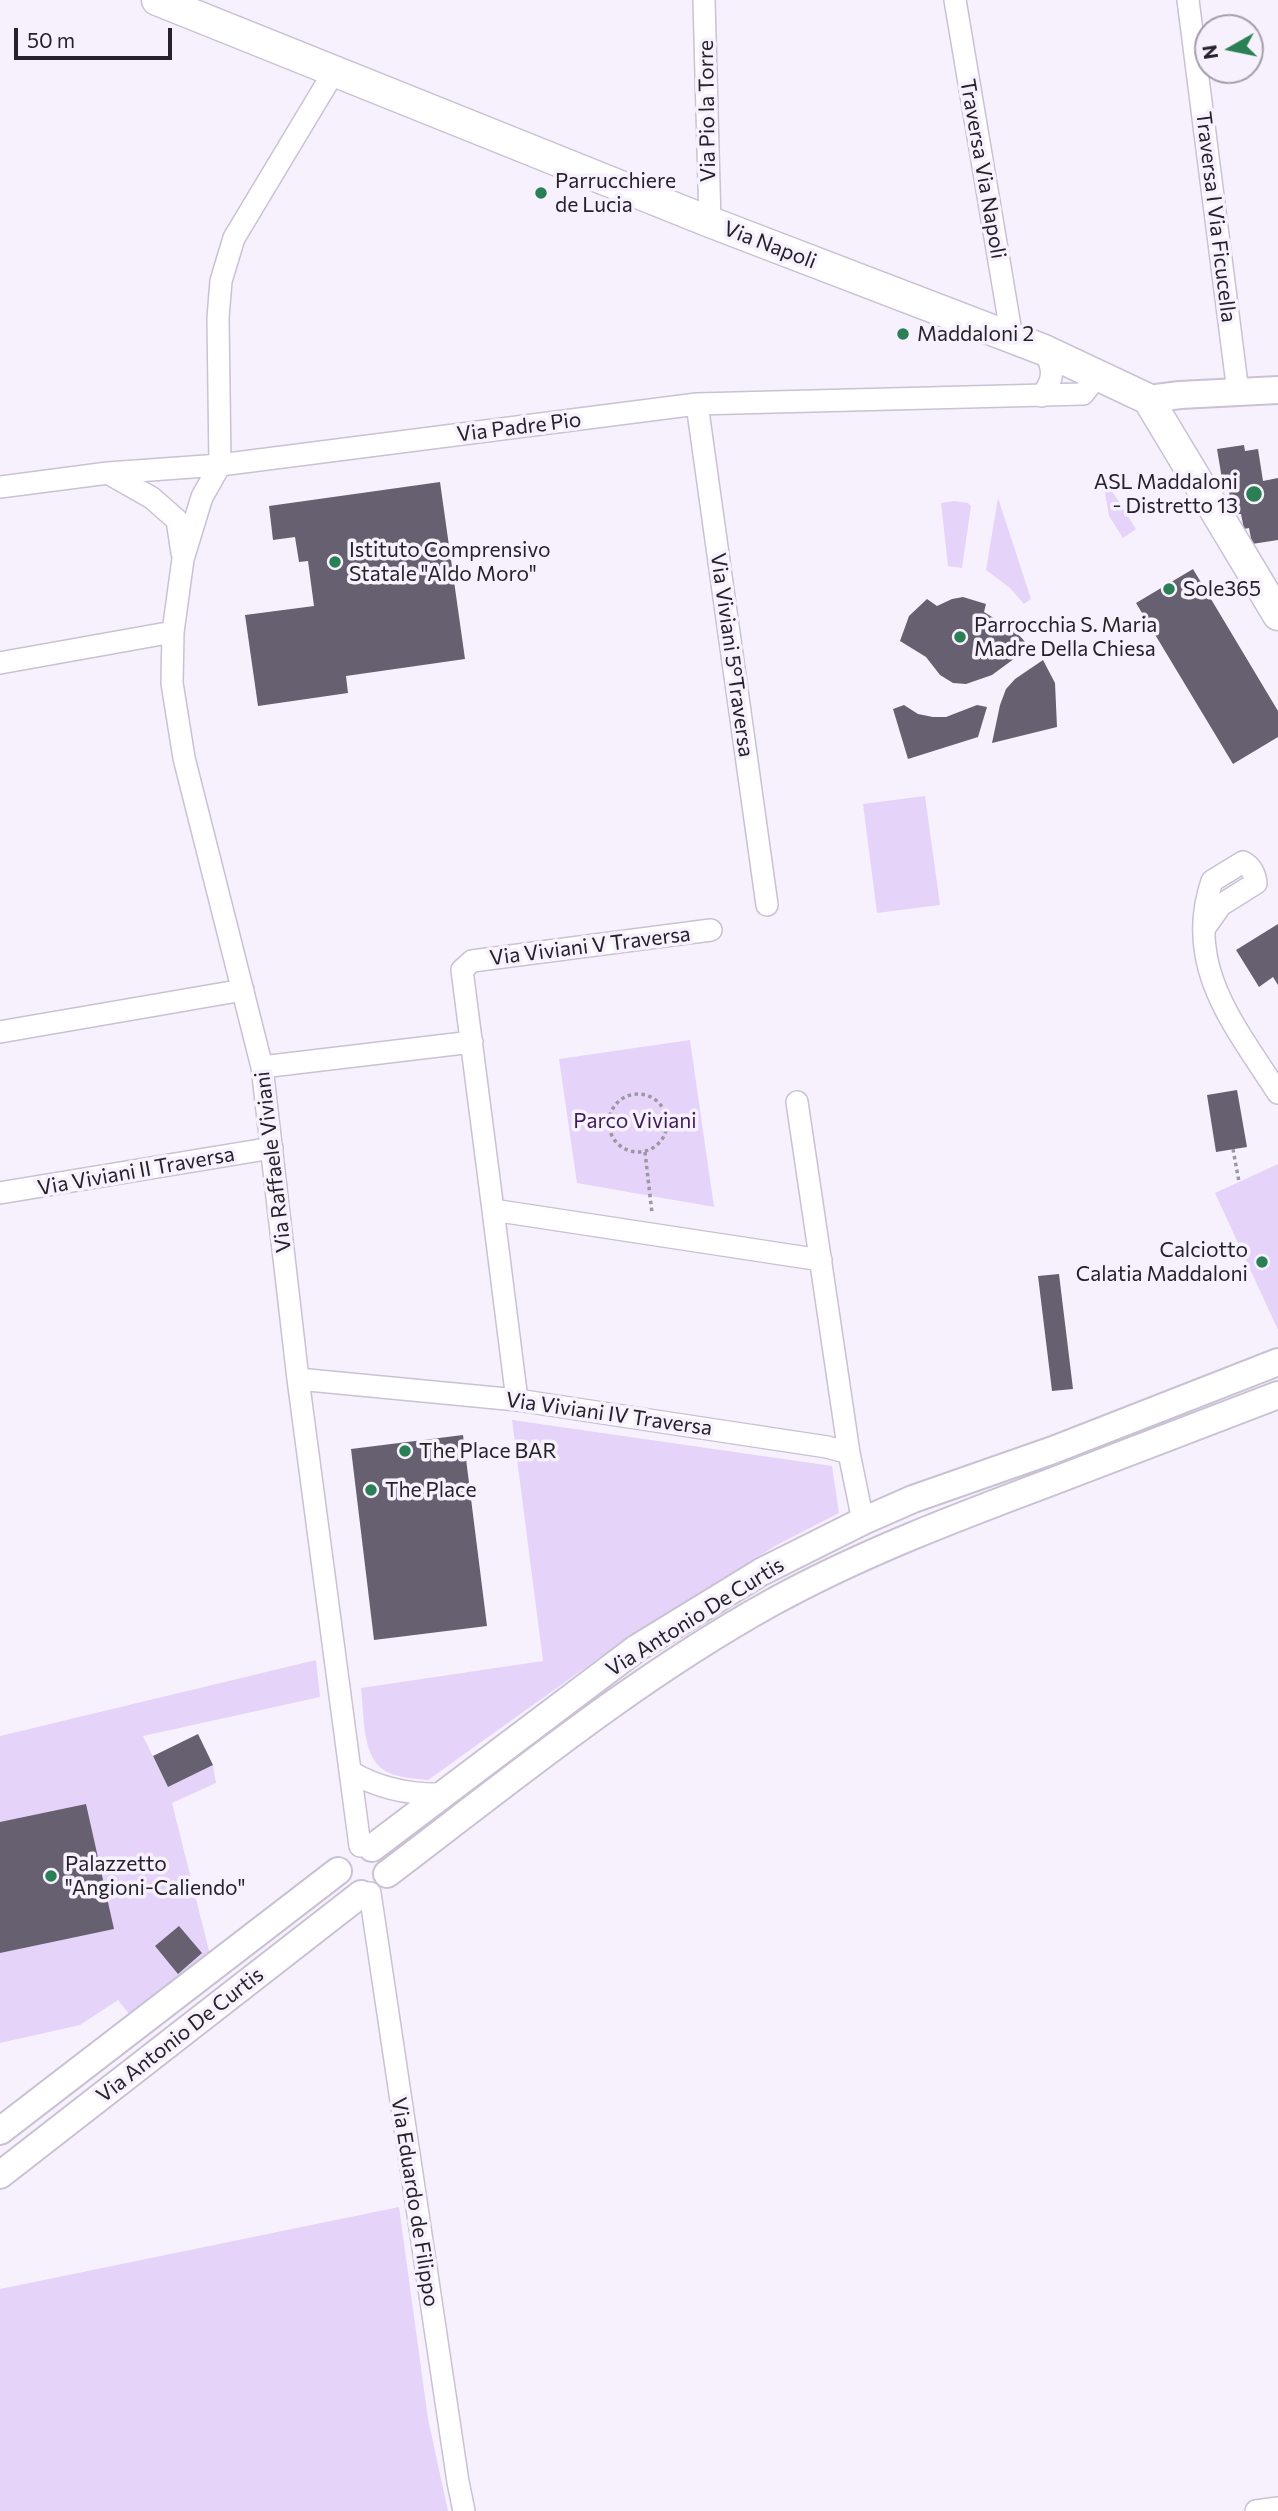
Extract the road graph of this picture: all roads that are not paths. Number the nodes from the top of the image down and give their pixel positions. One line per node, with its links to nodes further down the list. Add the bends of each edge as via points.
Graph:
1 (157, 0): 5 (main road, Via Napoli)
2 (704, 0): 6 (street, Via Pio la Torre)
3 (955, 0): 7 (street, Traversa Via Napoli)
4 (1188, 0): 11 (street, Traversa I Via Ficucella)
5 (335, 70): 6 (main road, Via Napoli); 15 (street, Via Raffaele Viviani, via 234,238 221,281)
6 (710, 222): 7 (main road, Via Napoli)
7 (1012, 338): 8 (main road, Via Napoli)
8 (1044, 350): 9 (main road, Via Napoli); 12 (street, via 1053,366 1051,384)
9 (1098, 375): 12 (street, Via Padre Pio, via 1083,394); 13 (main road, Via Napoli)
10 (1278, 390): 11 (street)
11 (1238, 392): 13 (street)
12 (1041, 396): 14 (street, Via Padre Pio)
13 (1148, 399): 19 (main road)
14 (696, 404): 15 (street, Via Padre Pio); 22 (street, Via Viviani 5°Traversa)
15 (219, 465): 16 (street, Via Padre Pio); 18 (street, Via Raffaele Viviani, via 202,496)
16 (108, 473): 17 (street, Via Padre Pio); 18 (street, Via Raffaele Viviani, via 152,498 177,520)
17 (0, 487)
18 (183, 559): 20 (street, Via Raffaele Viviani)
19 (1278, 615)
20 (173, 632): 21 (street); 25 (street, Via Raffaele Viviani, via 172,683 184,758)
21 (0, 663)
22 (767, 905)
23 (1204, 929): 29 (street, via 1210,975 1222,1007)
24 (710, 930): 27 (street, Via Viviani V Traversa, via 472,961 463,970)
25 (243, 990): 26 (street); 28 (street, Via Raffaele Viviani)
26 (0, 1032)
27 (472, 1042): 28 (street); 33 (street, Via Viviani V Traversa)
28 (262, 1067): 31 (street, Via Raffaele Viviani)
29 (1278, 1093)
30 (797, 1102): 34 (street)
31 (272, 1148): 32 (street, Via Viviani II Traversa); 36 (street, Via Raffaele Viviani)
32 (0, 1194)
33 (493, 1210): 34 (street); 38 (street, Via Viviani V Traversa)
34 (821, 1260): 40 (street)
35 (1278, 1362): 39 (street, Via Antonio De Curtis)
36 (298, 1379): 38 (street, Via Viviani IV Traversa); 43 (street, Via Raffaele Viviani)
37 (1278, 1395): 41 (street, Via Antonio De Curtis)
38 (517, 1400): 40 (street, Via Viviani IV Traversa)
39 (1053, 1450): 41 (street); 42 (street, Via Antonio De Curtis)
40 (849, 1453): 42 (street)
41 (1063, 1477): 47 (street, Via Antonio De Curtis, via 866,1555 770,1604 613,1703)
42 (863, 1521): 44 (street, Via Antonio De Curtis, via 761,1572 637,1647)
43 (352, 1772): 44 (street, via 394,1789); 45 (street, Via Raffaele Viviani)
44 (444, 1794): 45 (street, Via Antonio De Curtis)
45 (366, 1847): 46 (street, Via Antonio De Curtis, via 345,1854); 47 (street, via 384,1858)
46 (338, 1871): 47 (street, via 347,1889); 48 (street, Via Antonio De Curtis)
47 (372, 1887): 49 (street, Via Antonio De Curtis); 51 (street, Via Eduardo de Filippo)
48 (0, 2132)
49 (0, 2175)
50 (1278, 2508): 52 (street)
51 (464, 2511)
52 (1256, 2511)

